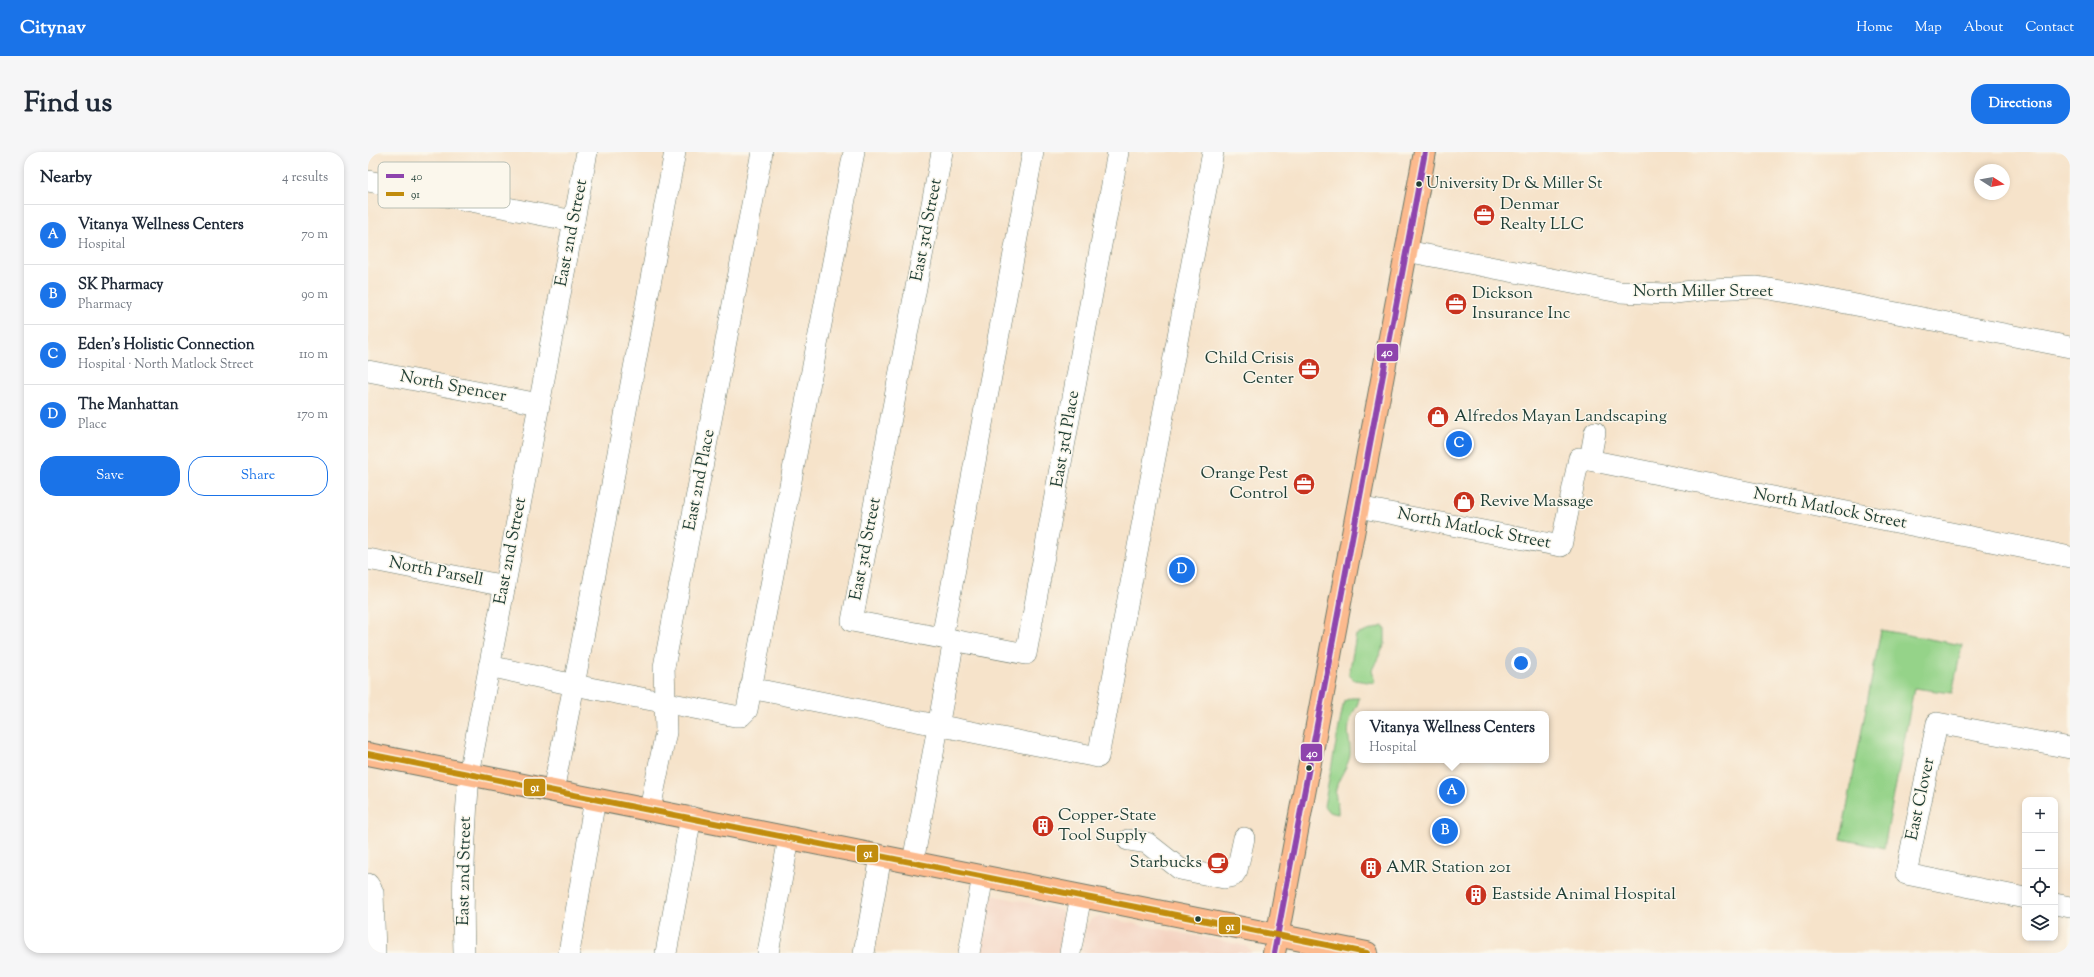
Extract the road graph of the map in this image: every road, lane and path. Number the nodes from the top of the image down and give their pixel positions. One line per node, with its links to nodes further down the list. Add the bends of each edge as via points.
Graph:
1 (587, 152): 13 (street, East 2nd Street)
2 (675, 152): 26 (street)
3 (762, 152): 28 (street, East 2nd Place, via 664,667)
4 (854, 152): 27 (street)
5 (942, 152): 24 (street, East 3rd Street, via 852,621)
6 (1033, 152): 24 (street)
7 (1118, 152): 24 (street, East 3rd Place, via 1026,654)
8 (1214, 152): 29 (street, via 1098,757)
9 (1425, 152): 14 (main road)
10 (368, 182): 11 (street)
11 (378, 184)
12 (502, 208): 13 (street)
13 (574, 222): 17 (street, East 2nd Street)
14 (1406, 251): 15 (street, North Miller Street, via 1619,292 1666,294 1757,287); 20 (main road)
15 (2070, 347)
16 (368, 370): 17 (street, North Spencer)
17 (539, 404): 23 (street, East 2nd Street)
18 (1596, 432): 19 (street)
19 (1590, 460): 20 (street, North Matlock Street, via 1579,458 1561,546); 21 (street, North Matlock Street)
20 (1358, 507): 48 (main road)
21 (2070, 557)
22 (368, 559): 23 (street, North Parsell)
23 (505, 586): 25 (street, East 2nd Street)
24 (948, 639): 29 (street)
25 (489, 666): 26 (street); 32 (street, East 2nd Street)
26 (574, 685): 28 (street); 33 (street)
27 (750, 688): 28 (street, via 747,710 741,716); 29 (street)
28 (665, 704): 35 (street, East 2nd Place, via 666,732)
29 (938, 726): 41 (street)
30 (2070, 748): 45 (street, East Clover, via 1937,723 1906,874)
31 (368, 754): 32 (main road)
32 (469, 774): 33 (main road); 50 (street, East 2nd Street, via 463,839)
33 (553, 791): 34 (main road)
34 (595, 799): 35 (main road); 51 (street)
35 (650, 809): 36 (main road)
36 (691, 817): 37 (main road); 52 (street)
37 (789, 838): 40 (main road); 53 (street)
38 (1244, 838): 39 (street, via 1237,870 1233,876 1224,878 1180,869 1147,843)
39 (1128, 840)
40 (881, 856): 41 (main road); 54 (street)
41 (913, 862): 42 (main road)
42 (983, 876): 44 (main road); 55 (street)
43 (368, 884): 49 (street, via 373,892)
44 (1081, 896): 48 (main road); 56 (street)
45 (2022, 897)
46 (2058, 905): 47 (street)
47 (2070, 907)
48 (1275, 944): 57 (main road)
49 (375, 953)
50 (464, 953)
51 (568, 953)
52 (666, 953)
53 (768, 953)
54 (864, 953)
55 (969, 953)
56 (1070, 953)
57 (1367, 953)

